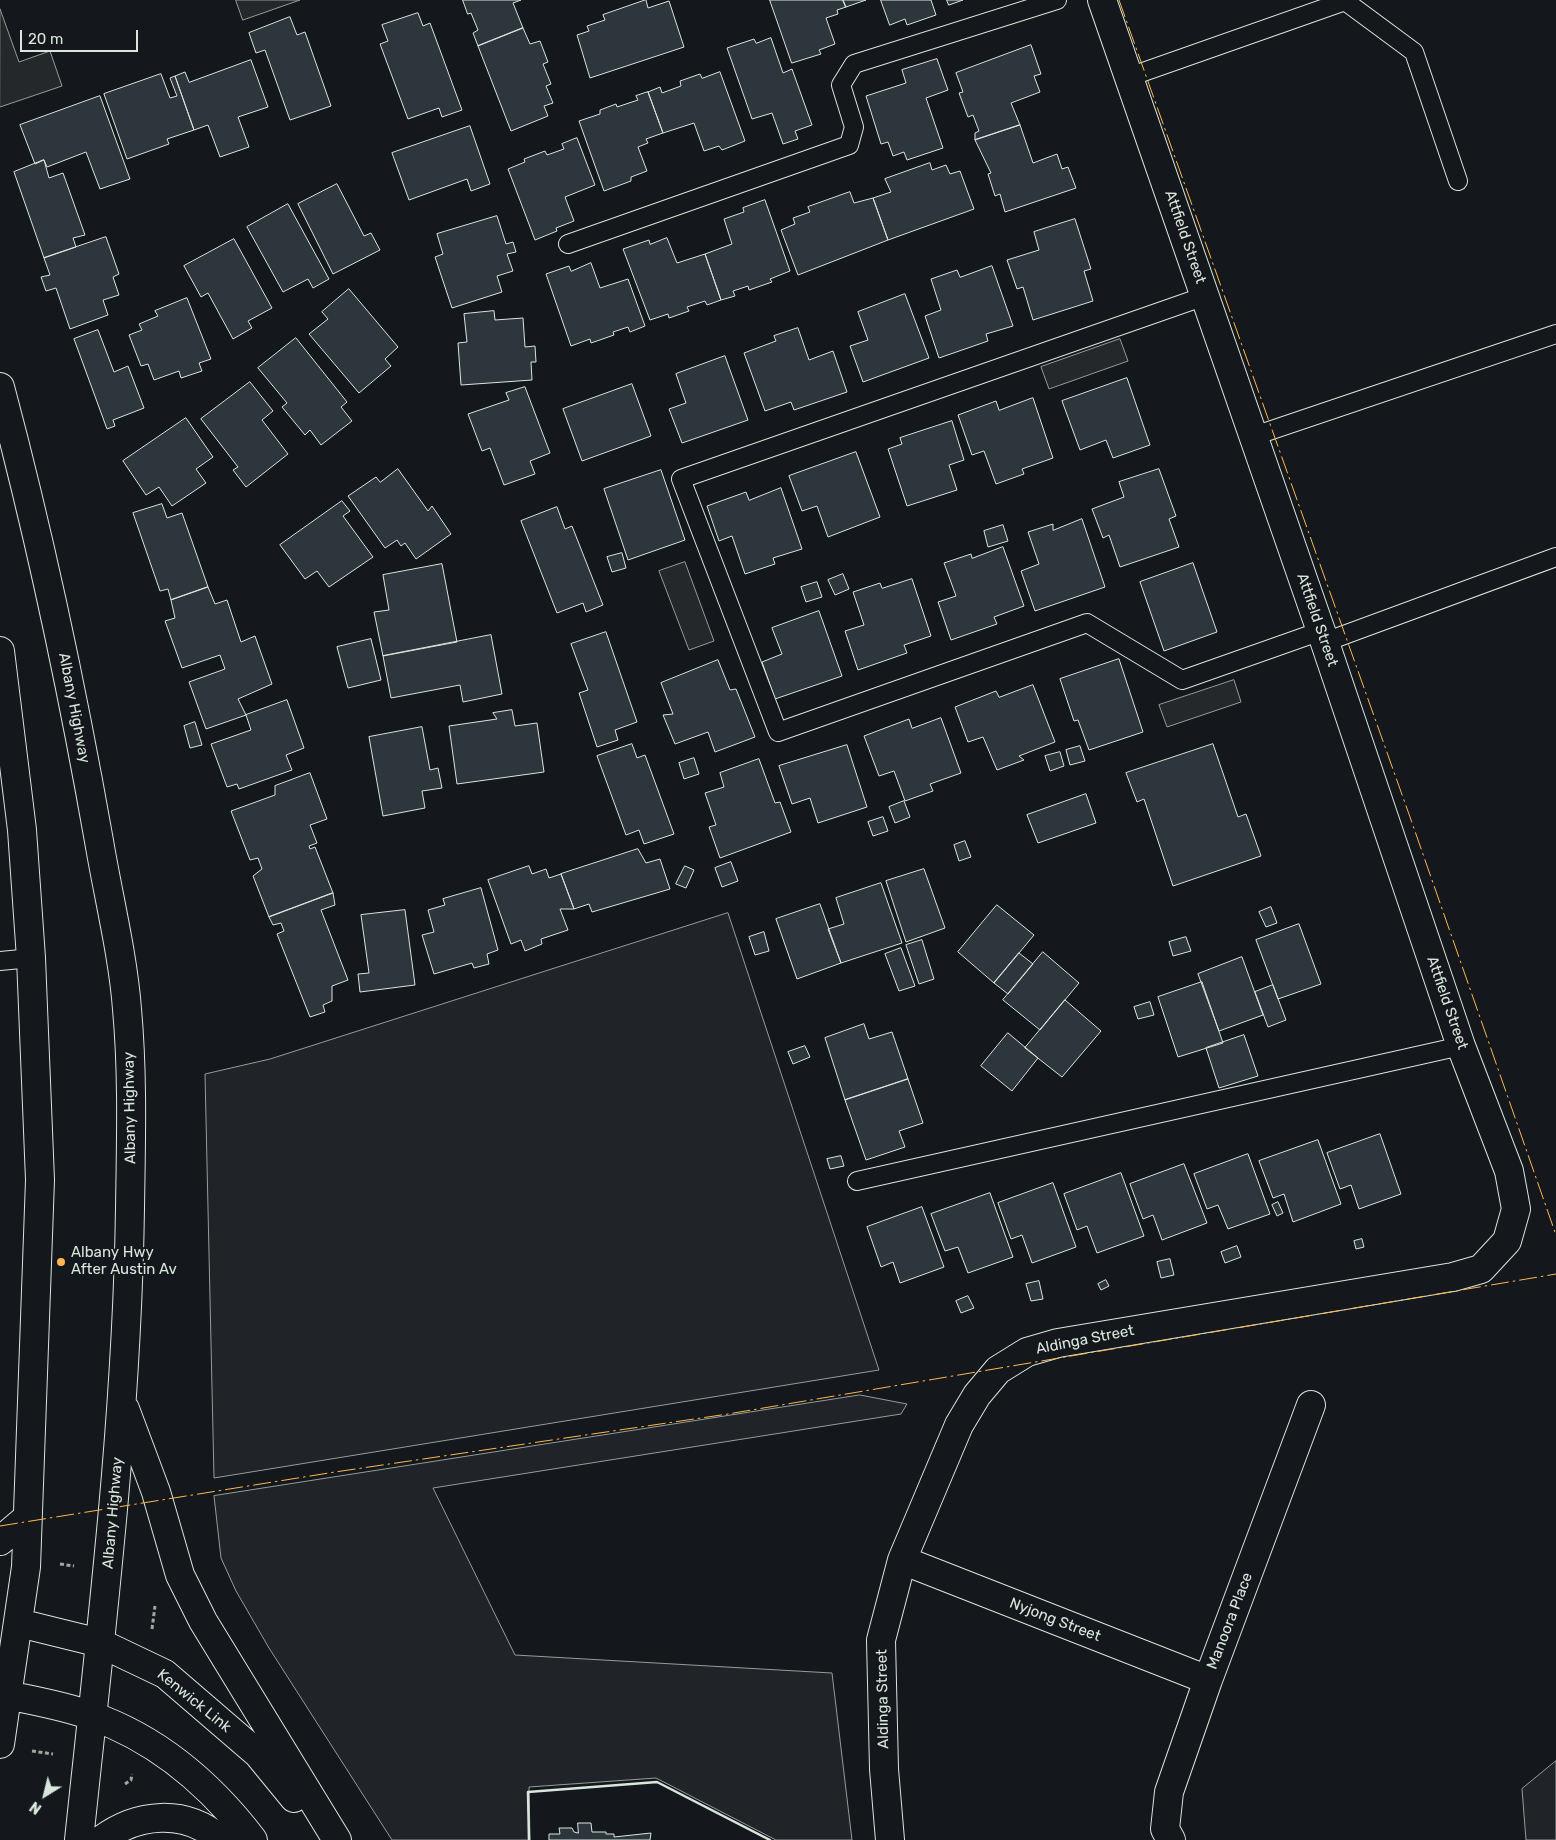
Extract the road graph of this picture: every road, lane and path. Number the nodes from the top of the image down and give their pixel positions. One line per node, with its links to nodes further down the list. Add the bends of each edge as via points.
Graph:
1 (1057, 0): 5 (lane, via 854,64 841,85 854,127 849,145)
2 (1102, 0): 3 (main road, Attfield Street)
3 (1129, 77): 4 (lane, via 1345,1 1414,52); 6 (main road, Attfield Street)
4 (1458, 181)
5 (568, 244)
6 (1205, 296): 9 (main road, Attfield Street); 11 (lane, via 681,479 778,732 1087,623 1182,680)
7 (1556, 334): 9 (lane)
8 (0, 387): 18 (main road, Albany Highway, via 40,543 88,778 127,1004 132,1127 130,1263)
9 (1254, 436): 11 (main road, Attfield Street)
10 (1556, 557): 11 (lane)
11 (1323, 636): 15 (main road, Attfield Street)
12 (0, 651): 13 (main road, via 22,830)
13 (31, 958): 14 (lane); 20 (main road, via 40,1180)
14 (0, 961)
15 (1461, 1046): 16 (lane); 17 (main road, Attfield Street, via 1509,1171 1516,1209)
16 (857, 1181)
17 (1508, 1241): 22 (main road, Aldinga Street, via 1481,1269 1452,1277 1058,1343 1027,1352 998,1370 977,1395 959,1425)
18 (122, 1403): 24 (main road, Albany Highway); 36 (main road, via 156,1492 180,1575 203,1621)
19 (1311, 1405): 25 (main road, Manoora Place)
20 (27, 1518): 21 (main road); 23 (main road, via 26,1567)
21 (0, 1541)
22 (902, 1560): 25 (main road, Nyjong Street); 37 (main road, Aldinga Street, via 881,1640 884,1770)
23 (19, 1623): 24 (main road, Kenwick Link); 26 (main road)
24 (100, 1643): 27 (main road, Albany Highway); 35 (main road, Kenwick Link, via 165,1674 258,1754)
25 (1208, 1680): 38 (main road, Manoora Place, via 1169,1792 1165,1829)
26 (7, 1695): 27 (main road); 28 (main road)
27 (92, 1716): 31 (main road, Albany Highway); 34 (main road, via 150,1743 200,1781)
28 (0, 1744)
29 (132, 1780): 30 (path)
30 (125, 1784)
31 (78, 1840)
32 (101, 1840): 33 (main road, via 126,1824 157,1817 193,1823)
33 (220, 1840)
34 (253, 1840)
35 (328, 1840)
36 (337, 1840)
37 (890, 1840)
38 (1171, 1840)

